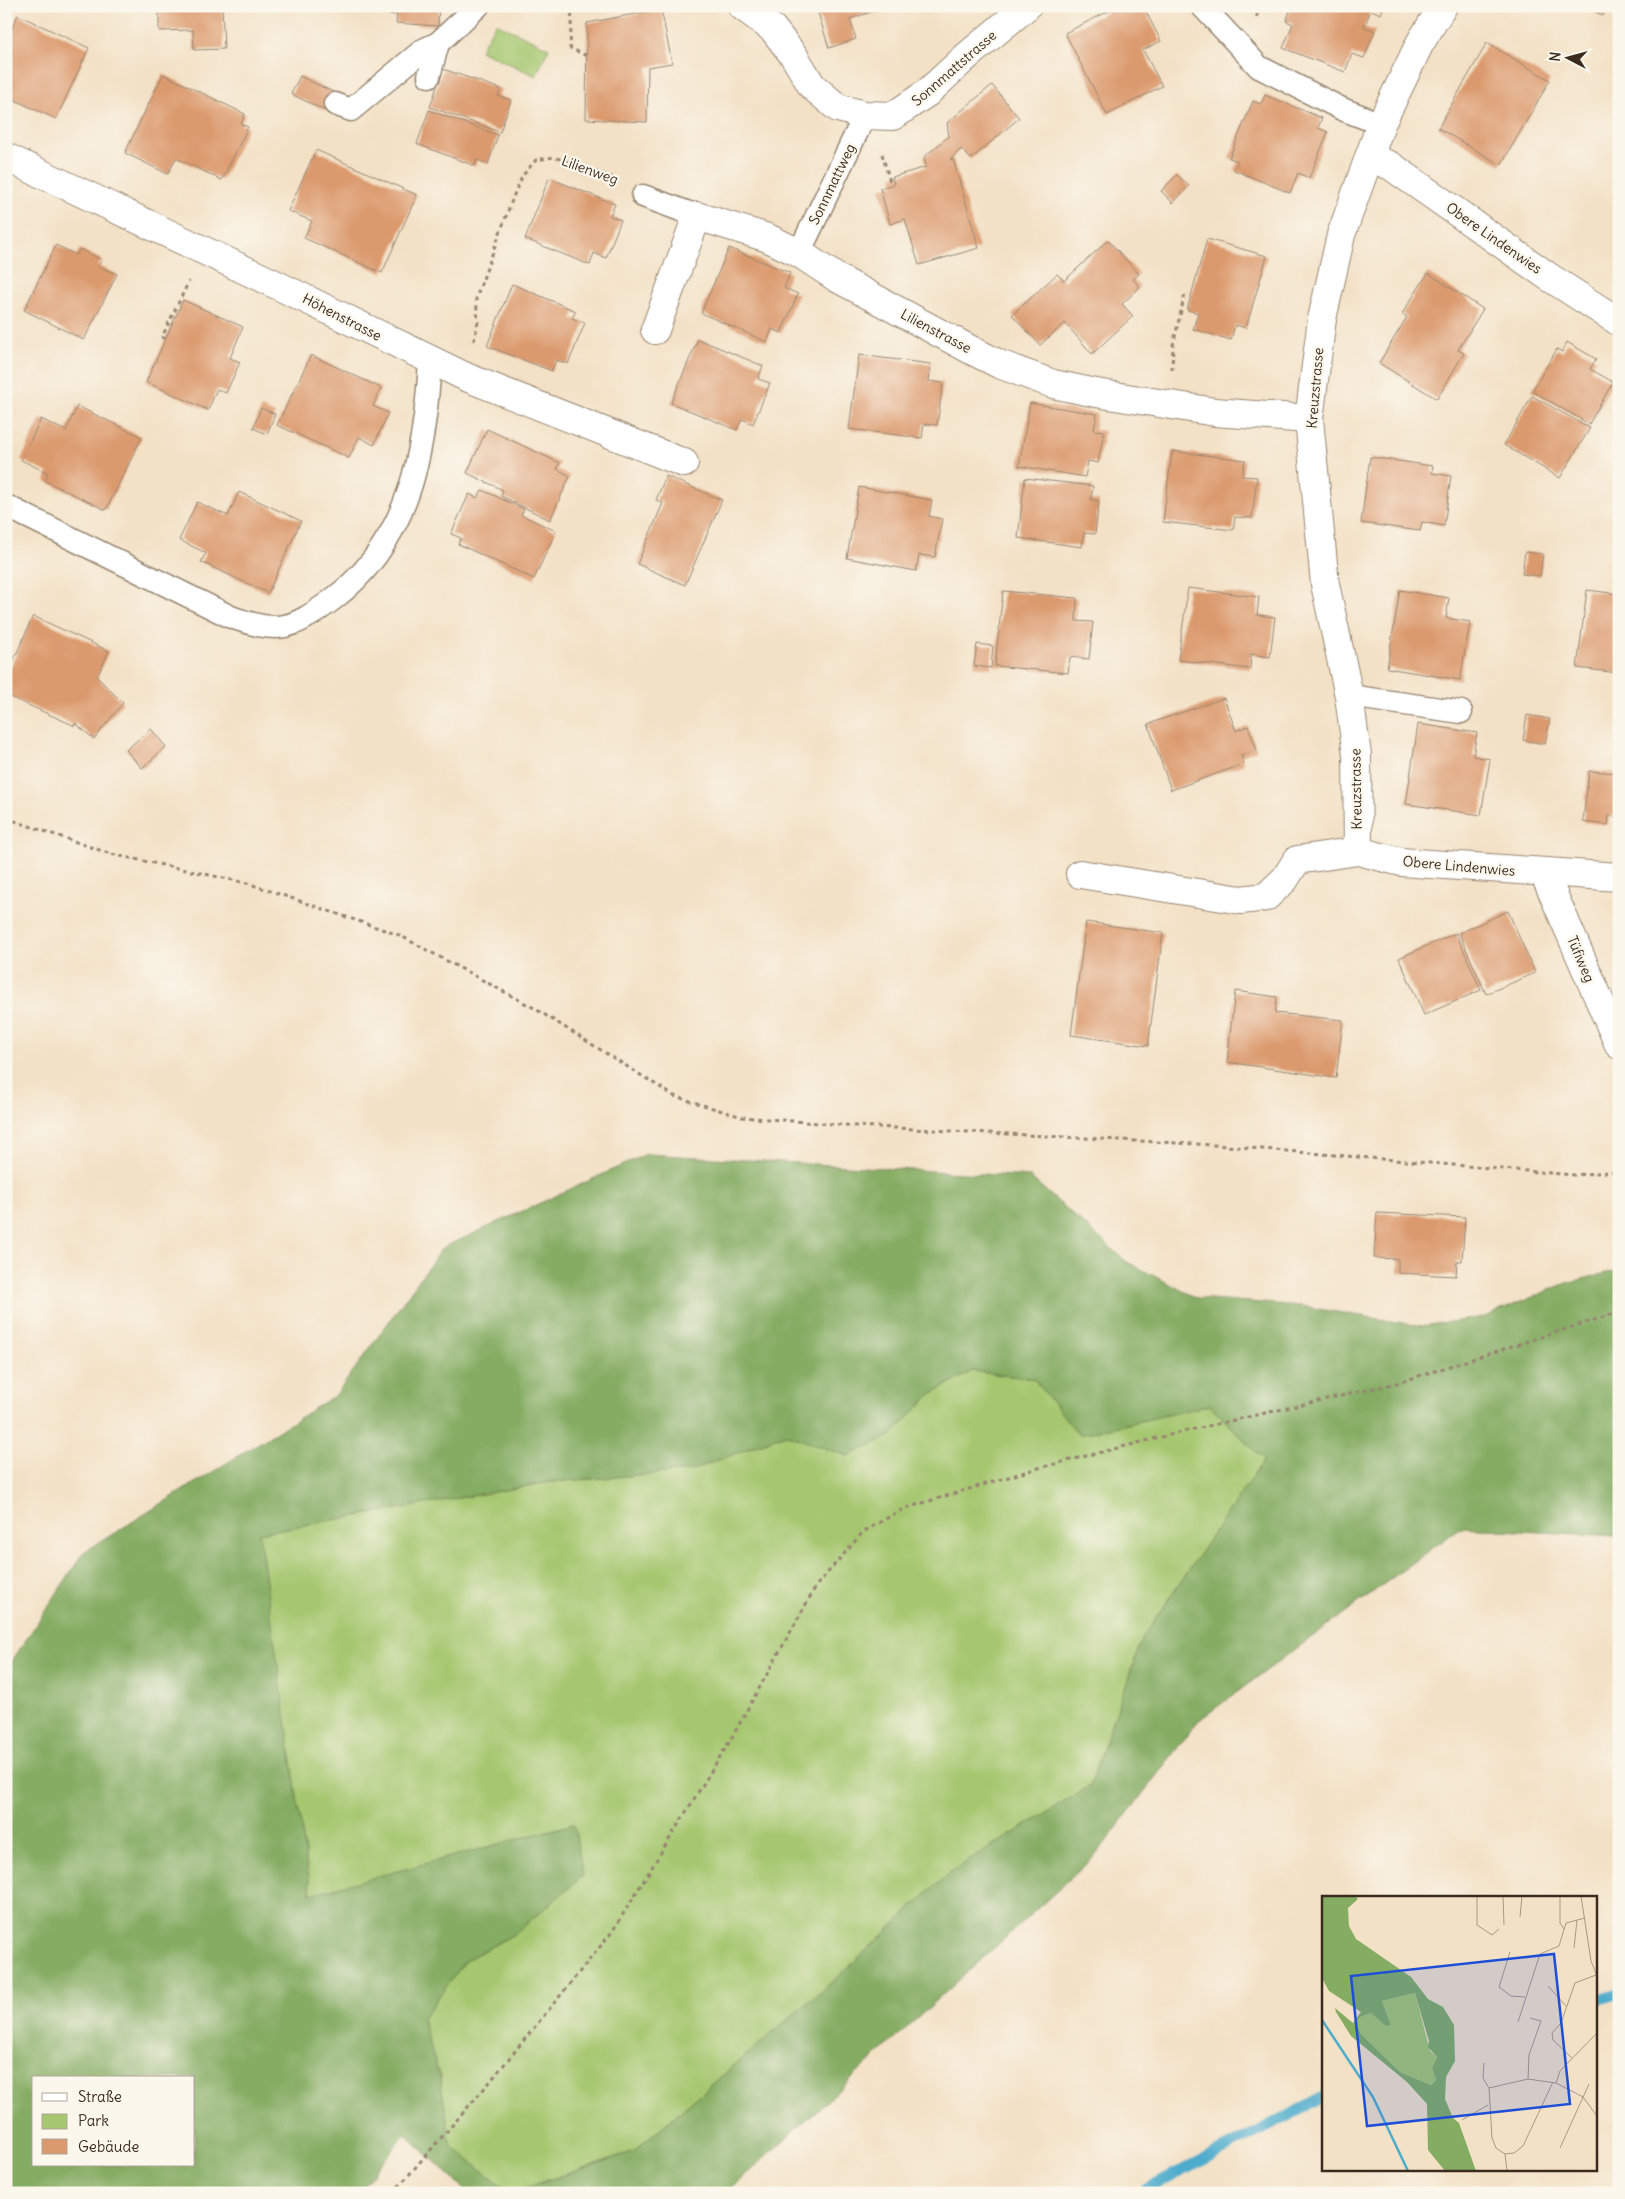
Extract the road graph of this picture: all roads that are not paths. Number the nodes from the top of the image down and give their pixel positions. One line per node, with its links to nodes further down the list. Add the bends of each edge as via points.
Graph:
1 (478, 6): 6 (lane)
2 (742, 6): 9 (street, Sonnmattstrasse, via 774,29 812,86 838,108)
3 (1027, 6): 9 (street, Sonnmattstrasse, via 912,105 892,116)
4 (1202, 6): 10 (lane, via 1259,67 1342,109)
5 (1443, 6): 10 (street, Kreuzstrasse, via 1420,43)
6 (438, 43): 7 (lane); 8 (lane, via 423,50 351,110)
7 (429, 76)
8 (335, 104)
9 (865, 115): 15 (lane, Sonnmattweg)
10 (1381, 124): 11 (street, Kreuzstrasse)
11 (1369, 157): 16 (street, Obere Lindenwies, via 1391,166); 19 (street, Kreuzstrasse, via 1341,235 1328,289)
12 (6, 158): 18 (street, Höhenstrasse, via 280,286)
13 (643, 196): 14 (lane)
14 (697, 216): 15 (street, Lilienstrasse, via 768,238); 17 (street)
15 (799, 253): 19 (street, Lilienstrasse, via 837,278 999,364 1053,384 1170,406)
16 (1619, 322)
17 (654, 330)
18 (430, 361): 20 (street, Höhenstrasse); 21 (lane, via 427,412 417,466 403,511 380,552 361,576 322,607 289,626 272,629 231,617)
19 (1309, 419): 22 (street, Kreuzstrasse, via 1325,584)
20 (684, 463)
21 (6, 506)
22 (1349, 696): 23 (lane); 24 (street, Kreuzstrasse, via 1357,755)
23 (1461, 712)
24 (1358, 851): 25 (street, Obere Lindenwies, via 1402,862); 26 (street, Obere Lindenwies, via 1297,860 1285,879 1266,897 1241,900)
25 (1544, 873): 27 (street, Obere Lindenwies); 28 (street, Tüfiweg)
26 (1080, 874)
27 (1619, 877)
28 (1619, 1046)

